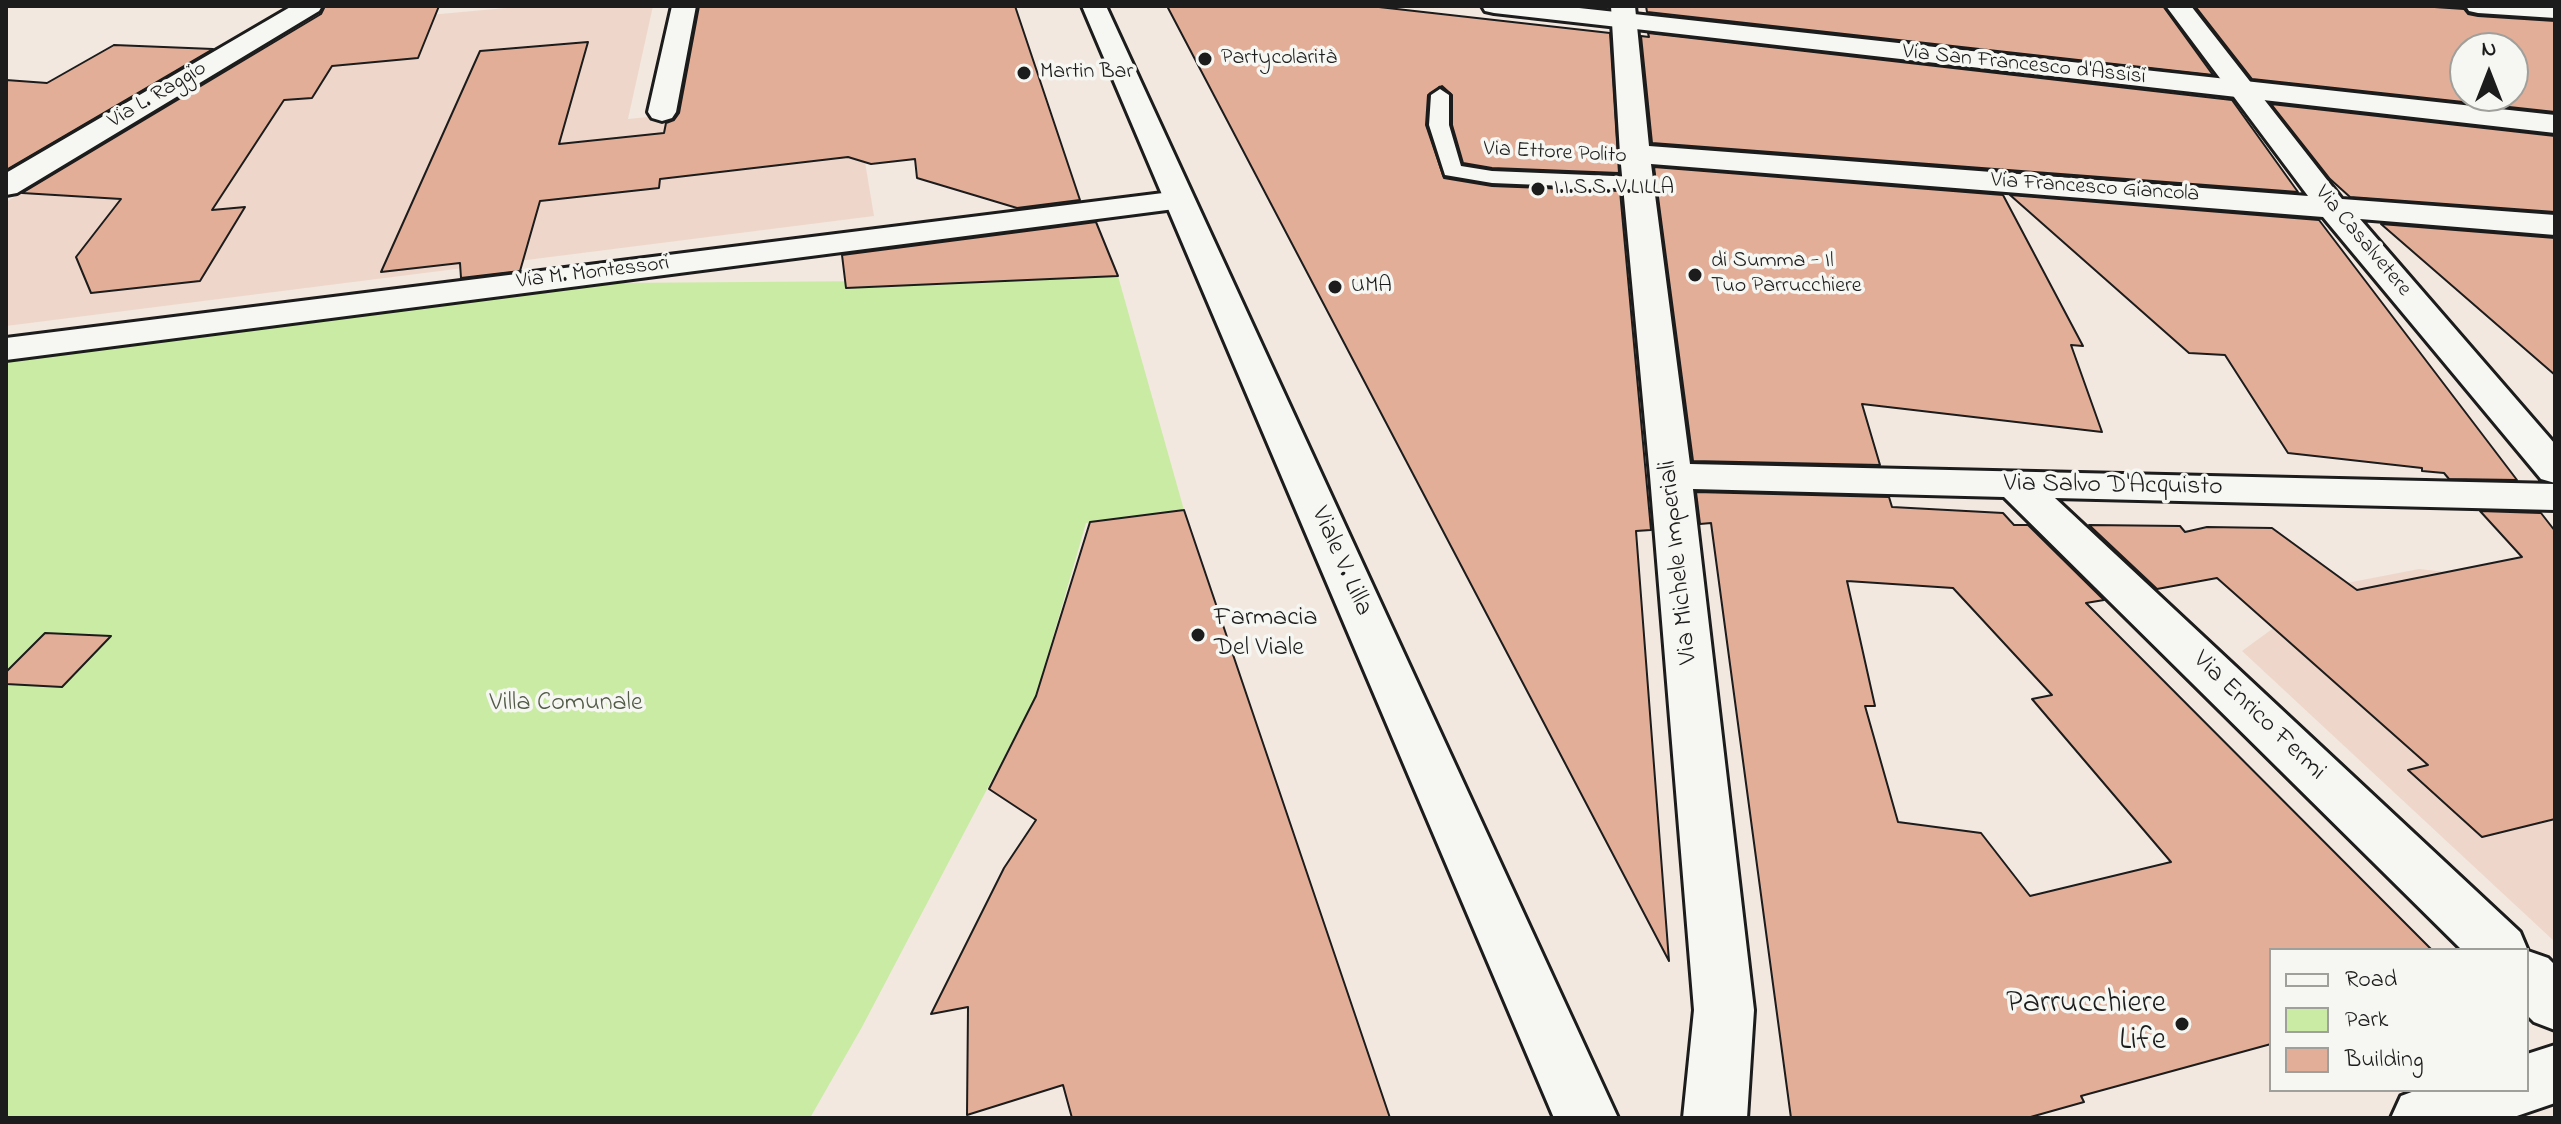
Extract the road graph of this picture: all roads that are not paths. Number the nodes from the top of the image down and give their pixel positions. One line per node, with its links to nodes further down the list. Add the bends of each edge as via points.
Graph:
1 (310, 6): 14 (street, Via L. Raggio)
2 (684, 6): 11 (street)
3 (1094, 6): 15 (street, Viale V. Lilla)
4 (1494, 6): 8 (street, Via San Francesco d'Assisi)
5 (2178, 6): 9 (street, Via Casalvetere)
6 (2478, 6): 7 (street)
7 (2555, 11)
8 (1624, 13): 9 (street, Via San Francesco d'Assisi); 13 (street, Via Michele Imperiali)
9 (2242, 90): 12 (street, Via San Francesco d'Assisi); 16 (street, Via Casalvetere)
10 (1440, 95): 13 (lane, Via Ettore Polito, via 1439,125 1452,171 1492,177)
11 (662, 112)
12 (2555, 124)
13 (1636, 169): 16 (street, Via Francesco Giancola); 20 (street, Via Michele Imperiali)
14 (6, 186)
15 (1179, 200): 18 (street, Via M. Montessori); 29 (street, Viale V. Lilla)
16 (2332, 207): 17 (street, Via Francesco Giancola); 19 (street, Via Casalvetere)
17 (2555, 225)
18 (6, 349)
19 (2555, 470)
20 (1671, 476): 21 (street, Via Salvo D'Acquisto); 30 (street, Via Michele Imperiali, via 1724,1010)
21 (2016, 485): 22 (street, Via Salvo D'Acquisto); 23 (street, Via Enrico Fermi)
22 (2555, 497)
23 (2498, 948)
24 (2529, 978): 25 (street)
25 (2555, 1003)
26 (2555, 1074): 27 (street)
27 (2529, 1082)
28 (2501, 1092): 31 (street)
29 (1586, 1118)
30 (1715, 1118)
31 (2423, 1118)

